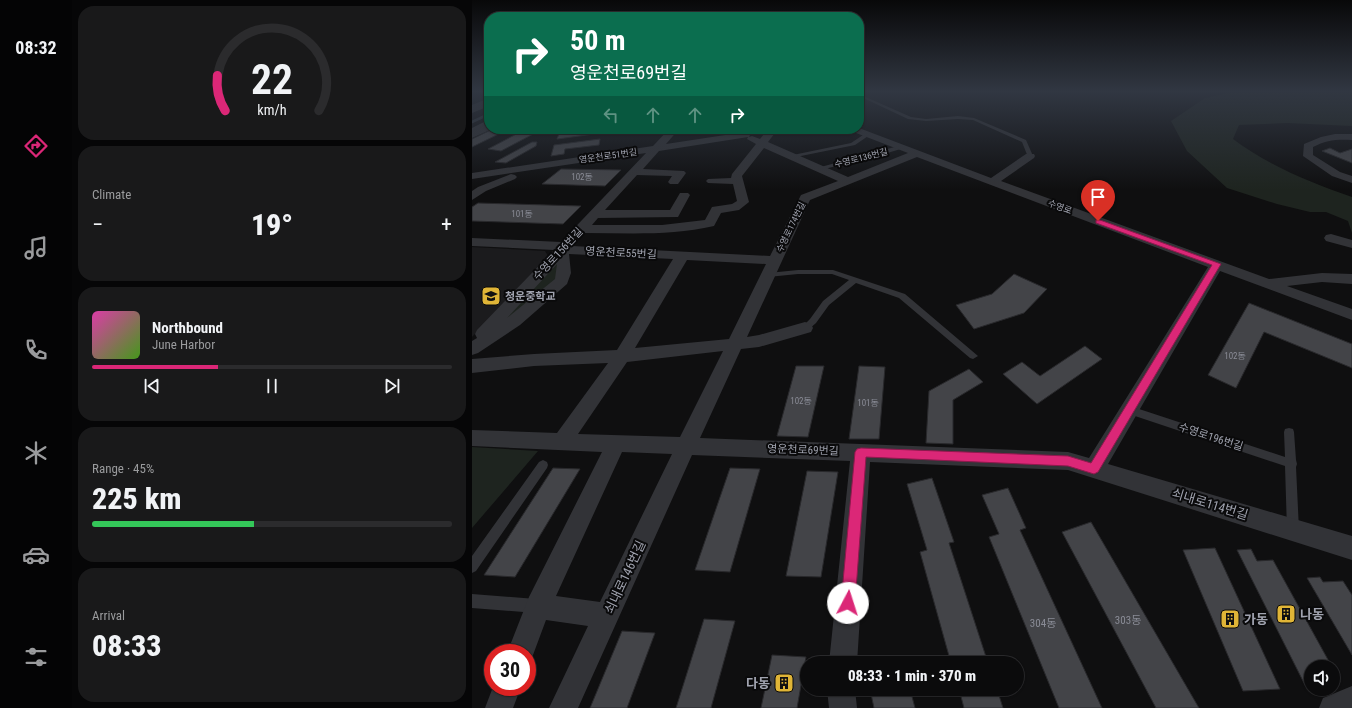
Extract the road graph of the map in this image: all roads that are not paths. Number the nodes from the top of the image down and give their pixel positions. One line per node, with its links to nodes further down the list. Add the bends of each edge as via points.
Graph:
1 (985, 124): 19 (lane, via 1024,141)
2 (484, 125): 4 (street)
3 (484, 129): 11 (street)
4 (472, 131)
5 (864, 133): 10 (street, 수영로)
6 (669, 134): 15 (street, 수영로156번길)
7 (725, 134): 15 (street, 영운천로51번길)
8 (744, 134): 13 (street, 수영로136번길)
9 (769, 134): 13 (street)
10 (868, 134): 14 (street, 수영로); 16 (lane, 수영로136번길, via 853,144)
11 (472, 135)
12 (1352, 137): 25 (street, via 1320,139 1308,146 1308,156 1336,174)
13 (762, 143): 18 (street, 수영로136번길); 24 (street, via 736,176)
14 (902, 147): 17 (street, 수영로); 21 (lane, 수영로136번길)
15 (654, 150): 20 (street, 영운천로51번길); 22 (street, 수영로156번길)
16 (803, 153): 18 (lane, 수영로136번길); 21 (lane)
17 (918, 153): 27 (street, 수영로174번길); 29 (street, 수영로)
18 (791, 156): 21 (street, 수영로136번길)
19 (1030, 156): 29 (street)
20 (533, 167): 23 (street, 영운천로51번길); 31 (street)
21 (818, 168): 27 (street, 수영로136번길)
22 (633, 172): 28 (street, via 680,172); 32 (street, 수영로156번길)
23 (472, 176)
24 (737, 180): 26 (street); 33 (street, via 743,202 734,207 716,210 710,223)
25 (1352, 180)
26 (712, 181)
27 (848, 181): 40 (street, 수영로174번길, via 805,198)
28 (674, 182)
29 (992, 182): 41 (street, 수영로)
30 (684, 195): 32 (street, via 674,214)
31 (472, 196)
32 (594, 214): 34 (street, 수영로156번길)
33 (683, 228): 34 (street); 39 (street)
34 (580, 229): 38 (street, 수영로156번길)
35 (1331, 238): 37 (street)
36 (472, 242): 38 (street, 영운천로55번길)
37 (1352, 244)
38 (563, 248): 39 (street, 영운천로55번길); 49 (street, 수영로156번길); 49 (street, via 562,281 514,321)
39 (678, 256): 40 (street, 영운천로55번길); 50 (street)
40 (775, 260): 42 (street, 수영로174번길)
41 (1217, 264): 45 (street, 수영로); 53 (street)
42 (768, 275): 43 (lane, via 833,272); 48 (street, 수영로174번길)
43 (855, 279): 47 (lane, via 826,303 813,322); 51 (lane, via 902,296)
44 (1352, 279): 45 (street, 수영로, via 1333,277)
45 (1268, 283): 46 (street, 수영로)
46 (1352, 315)
47 (805, 328): 48 (street, via 759,341)
48 (735, 344): 50 (street); 58 (street, 수영로174번길)
49 (472, 347)
50 (622, 356): 52 (street); 56 (street)
51 (973, 356)
52 (472, 366)
53 (1130, 410): 61 (lane, 수영로196번길); 63 (street)
54 (1289, 432): 61 (lane)
55 (472, 438): 56 (street, 영운천로69번길)
56 (562, 441): 57 (street, 영운천로69번길)
57 (616, 443): 58 (street, 영운천로69번길); 68 (street)
58 (686, 446): 59 (street, 영운천로69번길); 69 (street, 쇠내로146번길)
59 (861, 452): 60 (street, 영운천로69번길); 71 (street)
60 (1068, 461): 63 (street, 쇠내로114번길)
61 (1292, 464): 64 (lane)
62 (544, 465): 66 (lane)
63 (1094, 469): 64 (street, 쇠내로114번길)
64 (1293, 530): 65 (street, 쇠내로114번길)
65 (1352, 548)
66 (472, 567)
67 (472, 601): 68 (lane)
68 (538, 606): 69 (street); 70 (street)
69 (606, 616): 76 (street, 쇠내로146번길)
70 (523, 644)
71 (844, 656)
72 (504, 696): 75 (street)
73 (842, 696): 77 (street)
74 (1352, 700): 78 (street)
75 (499, 708)
76 (563, 708)
77 (843, 708)
78 (1333, 708)

